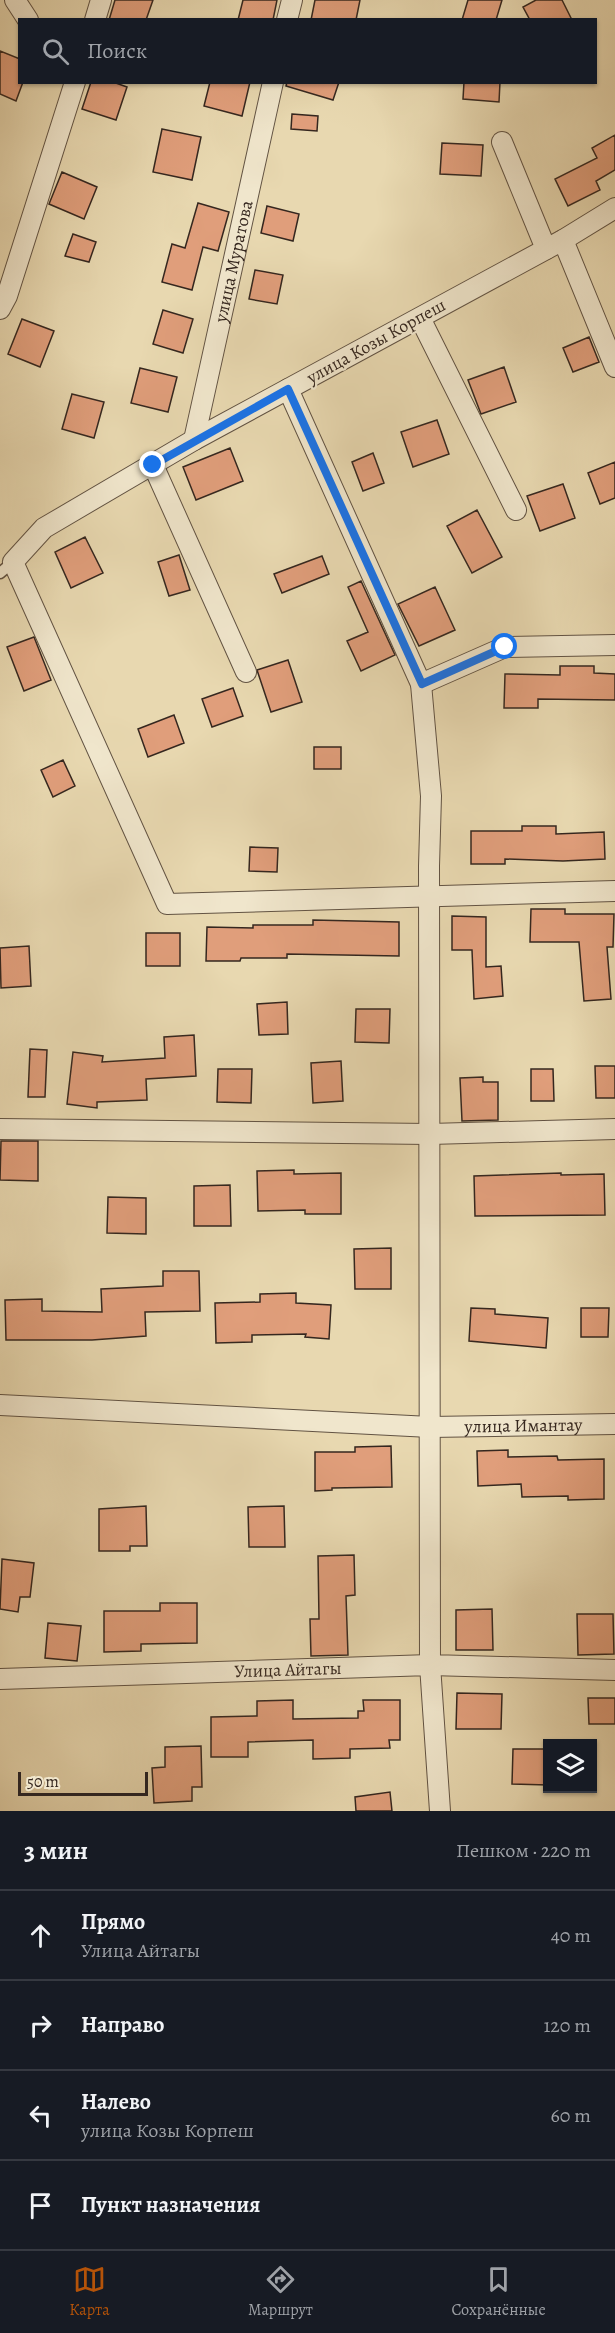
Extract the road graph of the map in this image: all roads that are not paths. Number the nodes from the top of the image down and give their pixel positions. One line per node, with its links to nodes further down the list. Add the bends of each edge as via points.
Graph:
1 (15, 0): 4 (street)
2 (101, 0): 5 (street)
3 (292, 0): 6 (street)
4 (27, 18)
5 (96, 18)
6 (288, 18)
7 (74, 84): 12 (street)
8 (273, 84): 16 (street, улица Муратова)
9 (502, 142): 11 (street)
10 (615, 208): 11 (street, улица Козы Корпеш)
11 (555, 244): 13 (street, улица Козы Корпеш); 14 (street)
12 (0, 309)
13 (420, 318): 15 (street, улица Козы Корпеш); 18 (street)
14 (615, 367)
15 (288, 389): 16 (street, улица Козы Корпеш); 22 (street)
16 (194, 440): 17 (street, улица Козы Корпеш)
17 (153, 465): 19 (street, улица Козы Корпеш, via 44,528); 21 (street)
18 (516, 510)
19 (7, 567): 24 (street, via 167,904)
20 (615, 645): 22 (street, via 505,647)
21 (246, 672)
22 (422, 684): 24 (street, via 431,796)
23 (615, 891): 24 (street)
24 (430, 896): 27 (street)
25 (0, 1129): 27 (street)
26 (615, 1129): 27 (street)
27 (430, 1134): 30 (street)
28 (0, 1405): 30 (street, улица Имантау)
29 (615, 1424): 30 (street, улица Имантау)
30 (430, 1427): 31 (street)
31 (430, 1665): 32 (street, Улица Айтагы); 33 (street, Улица Айтагы); 34 (street)
32 (615, 1670)
33 (0, 1679)
34 (440, 1811)

